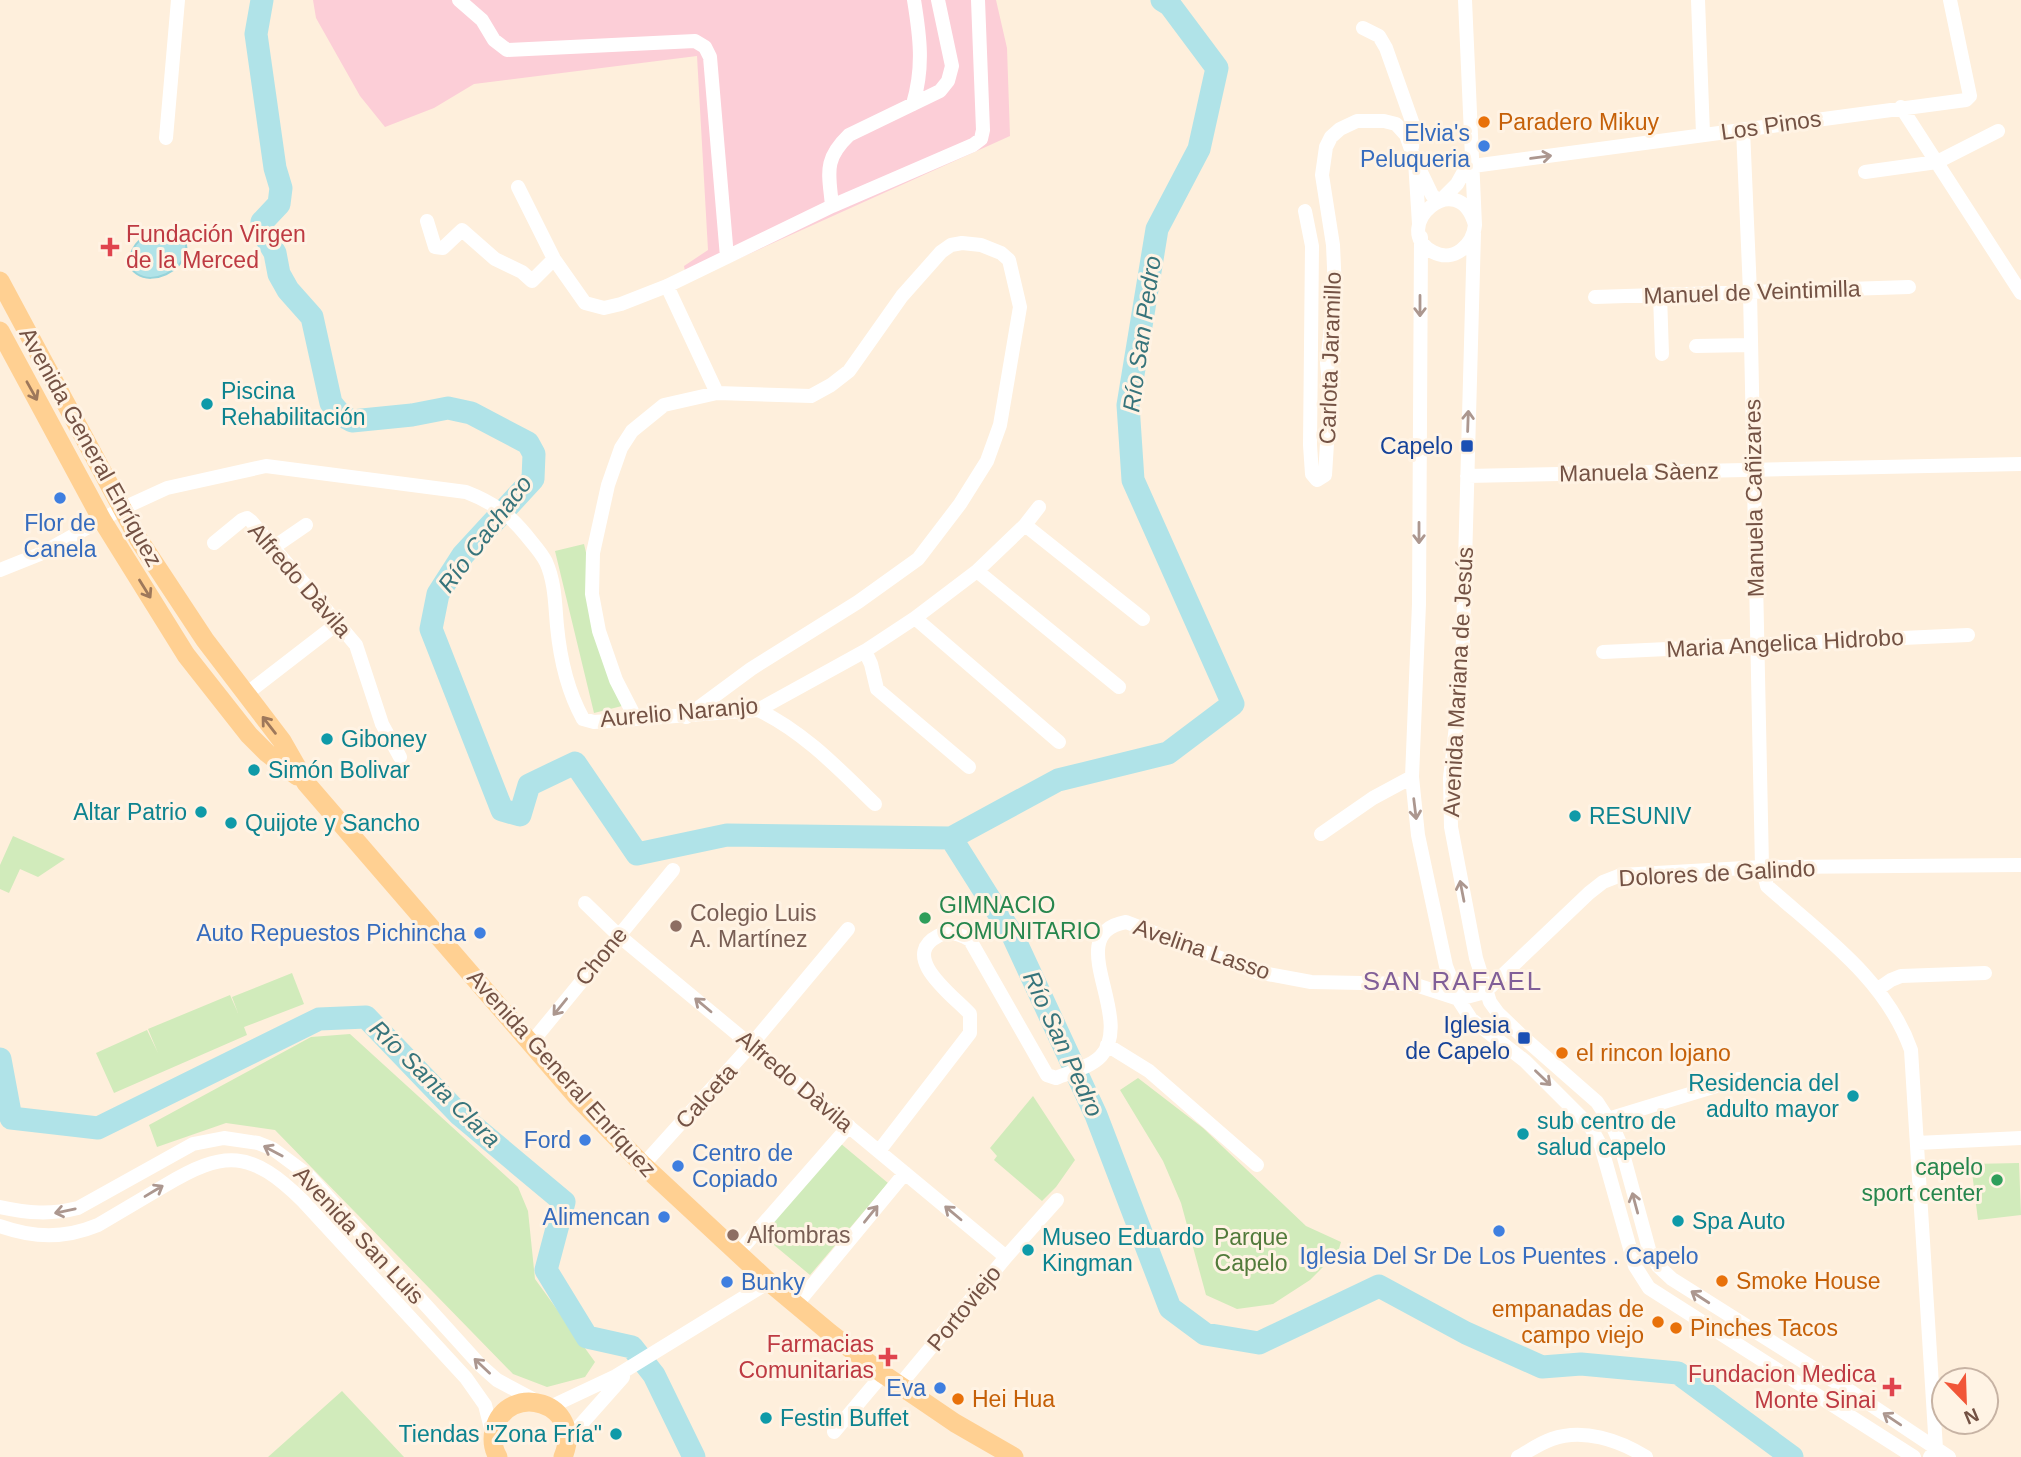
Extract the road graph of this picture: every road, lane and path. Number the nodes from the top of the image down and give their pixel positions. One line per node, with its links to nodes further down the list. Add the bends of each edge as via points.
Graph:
1 (178, 0): 15 (street)
2 (459, 0): 27 (street, via 507,50 695,41 705,47 710,57)
3 (914, 0): 10 (street, via 920,34 920,79)
4 (938, 0): 10 (street, via 952,66 940,91)
5 (978, 0): 22 (street, via 981,139)
6 (1465, 0): 17 (street, Avenida Mariana de Jesús)
7 (1698, 0): 14 (street)
8 (1950, 0): 11 (street, Los Pinos, via 1970,96)
9 (1363, 28): 16 (street, via 1379,36 1385,48 1414,127)
10 (914, 104): 22 (street, via 849,135 837,146 829,166)
11 (1900, 107): 12 (street, Los Pinos); 18 (street)
12 (1743, 129): 14 (street, Los Pinos); 32 (street, Manuela Cañizares)
13 (1998, 131): 18 (street)
14 (1703, 134): 17 (street, Los Pinos, one-way to 14)
15 (166, 138)
16 (1414, 155): 21 (street, via 1432,195); 23 (street, Carlota Jaramillo, via 1406,135 1396,124 1384,121 1357,121 1340,129 1326,147 1322,175 1335,290 1327,363 1330,395 1325,475 1317,480 1313,479 1310,445 1312,246); 26 (street)
17 (1473, 161): 21 (street); 25 (street, Avenida Mariana de Jesús)
18 (1937, 162): 19 (street); 33 (street)
19 (1865, 172)
20 (518, 187): 28 (street)
21 (1440, 200): 25 (street, via 1467,208); 26 (street, via 1422,214)
22 (832, 206): 27 (street)
23 (1305, 211)
24 (427, 221): 28 (street, via 435,247 443,248 462,230 495,259 532,281)
25 (1474, 229): 26 (street, via 1463,250 1444,255 1426,246); 45 (street, Avenida Mariana de Jesús, one-way to 25)
26 (1420, 231): 72 (street, Avenida Mariana de Jesús, one-way to 72, via 1419,604)
27 (727, 257): 30 (street)
28 (554, 259): 30 (street, via 585,303 604,309)
29 (0, 281): 39 (main road, Avenida General Enríquez)
30 (667, 286): 42 (street)
31 (1909, 287): 32 (street, Manuel de Veintimilla)
32 (1750, 292): 34 (street, Manuel de Veintimilla); 37 (street, Manuela Cañizares)
33 (2021, 293)
34 (1660, 295): 35 (street, Manuel de Veintimilla); 40 (street)
35 (1595, 297)
36 (0, 331): 41 (main road, Avenida General Enríquez)
37 (1752, 345): 38 (street); 44 (street, Manuela Cañizares)
38 (1696, 346)
39 (37, 352): 41 (main road); 47 (main road, Avenida General Enríquez)
40 (1662, 354)
41 (17, 363): 48 (main road, Avenida General Enríquez, one-way to 48)
42 (717, 393): 67 (street, via 811,396 849,371 902,296 951,245 981,245 1009,260 1020,307 1000,425 987,461 960,503 918,559); 68 (street, via 664,405 646,419 621,448 608,485 593,553 593,594 599,631)
43 (2021, 464): 44 (street, Manuela Sàenz)
44 (1754, 469): 45 (street, Manuela Sàenz); 61 (street, Manuela Cañizares)
45 (1467, 476): 84 (street, Avenida Mariana de Jesús, one-way to 45, via 1456,859 1449,797 1462,673)
46 (1039, 507): 50 (street, Aurelio Naranjo)
47 (121, 509): 48 (street, Aurelio Naranjo); 51 (main road, Avenida General Enríquez); 68 (street, Aurelio Naranjo, via 167,488 266,466 466,492 487,500 512,517 545,561 557,603 570,694 583,719)
48 (102, 520): 54 (main road, Avenida General Enríquez); 55 (street, Aurelio Naranjo)
49 (306, 525): 53 (street)
50 (1025, 525): 56 (street, Aurelio Naranjo); 58 (street)
51 (139, 540): 54 (main road); 65 (main road, Avenida General Enríquez)
52 (214, 542): 53 (street, Alfredo Dàvila, via 247,518)
53 (274, 547): 59 (street, Alfredo Dàvila)
54 (121, 551): 73 (main road, Avenida General Enríquez, one-way to 73, via 186,655 226,708 267,753)
55 (0, 570)
56 (977, 571): 57 (street, Aurelio Naranjo); 64 (street)
57 (915, 618): 62 (street, Aurelio Naranjo); 69 (street)
58 (1143, 619)
59 (338, 623): 65 (street); 70 (street, Alfredo Dàvila, via 356,645 382,724)
60 (1968, 635): 61 (street, Maria Angelica Hidrobo)
61 (1756, 645): 63 (street, Maria Angelica Hidrobo); 77 (street, Manuela Cañizares)
62 (865, 651): 66 (street, Aurelio Naranjo); 71 (street, via 877,689)
63 (1603, 652)
64 (1119, 687)
65 (246, 694): 73 (main road, Avenida General Enríquez, one-way to 65, via 282,741)
66 (758, 710): 67 (street, Aurelio Naranjo); 74 (street, via 779,720)
67 (686, 717): 68 (street, Aurelio Naranjo)
68 (636, 719)
69 (1059, 742)
70 (400, 757)
71 (968, 767)
72 (1412, 777): 75 (street); 85 (street, Avenida Mariana de Jesús, one-way to 85, via 1418,835 1446,966)
73 (306, 783): 86 (main road, Avenida General Enríquez)
74 (875, 804)
75 (1321, 834)
76 (2021, 865): 77 (street, Dolores de Galindo)
77 (1762, 867): 83 (street, via 1767,886 1866,973); 84 (street, Dolores de Galindo, via 1621,874 1603,882)
78 (673, 870): 81 (street, Chone)
79 (585, 903): 81 (street, Alfredo Dàvila)
80 (848, 929): 87 (street, Calceta)
81 (618, 934): 86 (street, Chone, one-way to 86); 87 (street, Alfredo Dàvila, one-way to 81)
82 (1985, 973): 83 (street, via 1901,976)
83 (1878, 989): 93 (street, via 1903,1027 1911,1050)
84 (1485, 992): 85 (street, Dolores de Galindo); 90 (street, Avenida Mariana de Jesús, via 1498,1013 1597,1102)
85 (1458, 999): 88 (street, Avelina Lasso, via 1413,985 1311,982 1257,972 1126,922 1113,924 1098,945 1097,962 1111,1014); 104 (street, Avenida Mariana de Jesús, one-way to 104, via 1471,1019 1525,1061 1590,1126 1601,1146)
86 (531, 1043): 95 (main road, Avenida General Enríquez)
87 (751, 1045): 91 (street, Alfredo Dàvila); 95 (street, Calceta)
88 (1107, 1045): 94 (street, via 1092,1063 1056,1078 1047,1074 970,940 961,934 935,937 923,955 924,963 970,1014 970,1033); 96 (street, via 1149,1071)
89 (1739, 1079): 90 (street)
90 (1608, 1119): 103 (street, Avenida Mariana de Jesús, one-way to 90, via 1650,1253 1620,1143)
91 (849, 1126): 94 (street, Alfredo Dàvila); 101 (street)
92 (2021, 1138): 93 (street)
93 (1917, 1143): 116 (street)
94 (878, 1151): 97 (street, Alfredo Dàvila)
95 (643, 1165): 101 (main road, Avenida General Enríquez)
96 (1257, 1165)
97 (905, 1173): 102 (street, Alfredo Dàvila, one-way to 97); 108 (street, one-way to 97)
98 (1057, 1200): 102 (street, Portoviejo)
99 (0, 1207): 106 (street, Avenida San Luis, one-way to 99, via 308,1175 273,1150 243,1139 194,1144 78,1208 40,1214)
100 (0, 1226): 107 (street, Avenida San Luis, one-way to 107, via 29,1235 81,1232 201,1164 241,1161 282,1180)
101 (737, 1253): 105 (main road, Avenida General Enríquez)
102 (1006, 1256): 111 (street, Portoviejo)
103 (1658, 1266): 104 (street); 116 (street, Avenida Mariana de Jesús, one-way to 103, via 1853,1393 1688,1290)
104 (1642, 1280): 120 (street, Avenida Mariana de Jesús, via 1660,1296)
105 (769, 1282): 108 (main road, Avenida General Enríquez); 109 (street)
106 (410, 1291): 107 (street); 112 (street, Avenida San Luis, one-way to 106, via 480,1366)
107 (397, 1304): 115 (street, Avenida San Luis, via 479,1394)
108 (796, 1305): 110 (main road, Avenida General Enríquez)
109 (633, 1366): 112 (street, via 592,1389); 114 (street)
110 (883, 1374): 111 (main road, Avenida General Enríquez); 113 (street)
111 (900, 1386): 117 (main road, Avenida General Enríquez)
112 (544, 1405): 114 (main road, via 566,1426); 115 (main road, via 517,1404 508,1409 500,1417)
113 (834, 1432)
114 (568, 1450)
115 (495, 1451)
116 (1933, 1453): 121 (street, Avenida Mariana de Jesús)
117 (1014, 1457)
118 (1518, 1457): 119 (street, via 1554,1438 1577,1436 1615,1441)
119 (1646, 1457)
120 (1914, 1457)
121 (1949, 1457)

